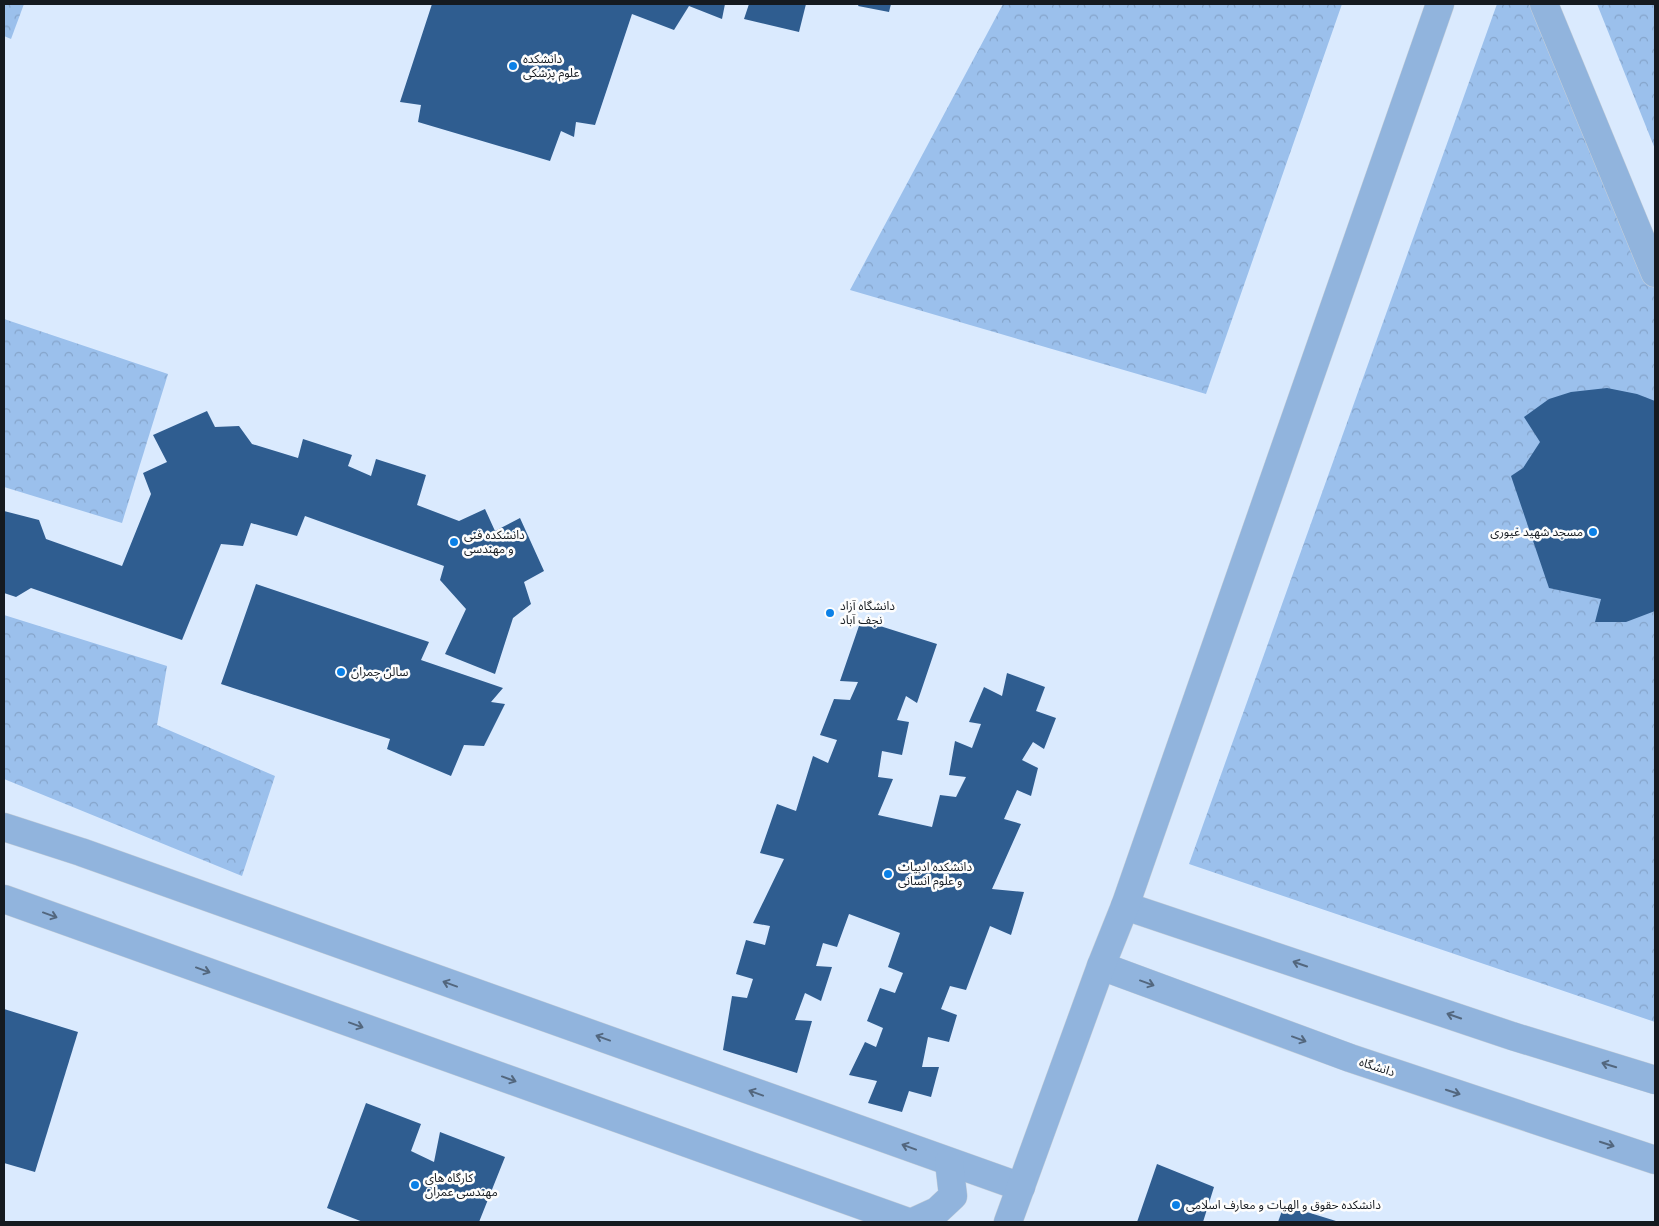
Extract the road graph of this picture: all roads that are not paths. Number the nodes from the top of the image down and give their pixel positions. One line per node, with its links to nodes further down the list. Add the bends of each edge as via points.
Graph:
1 (1440, 4): 6 (lane)
2 (1544, 4): 3 (lane)
3 (1655, 271)
4 (4, 827): 10 (lane, one-way to 4)
5 (4, 899): 12 (lane, one-way to 12)
6 (1125, 906): 7 (lane); 8 (lane, one-way to 6, via 1512,1036)
7 (1101, 966): 9 (lane, دانشگاه, one-way to 9, via 1350,1058); 11 (lane)
8 (1655, 1080)
9 (1655, 1160)
10 (949, 1162): 11 (lane); 13 (lane, via 953,1196 937,1212)
11 (1021, 1187): 14 (lane)
12 (908, 1222)
13 (914, 1222)
14 (1008, 1222)

